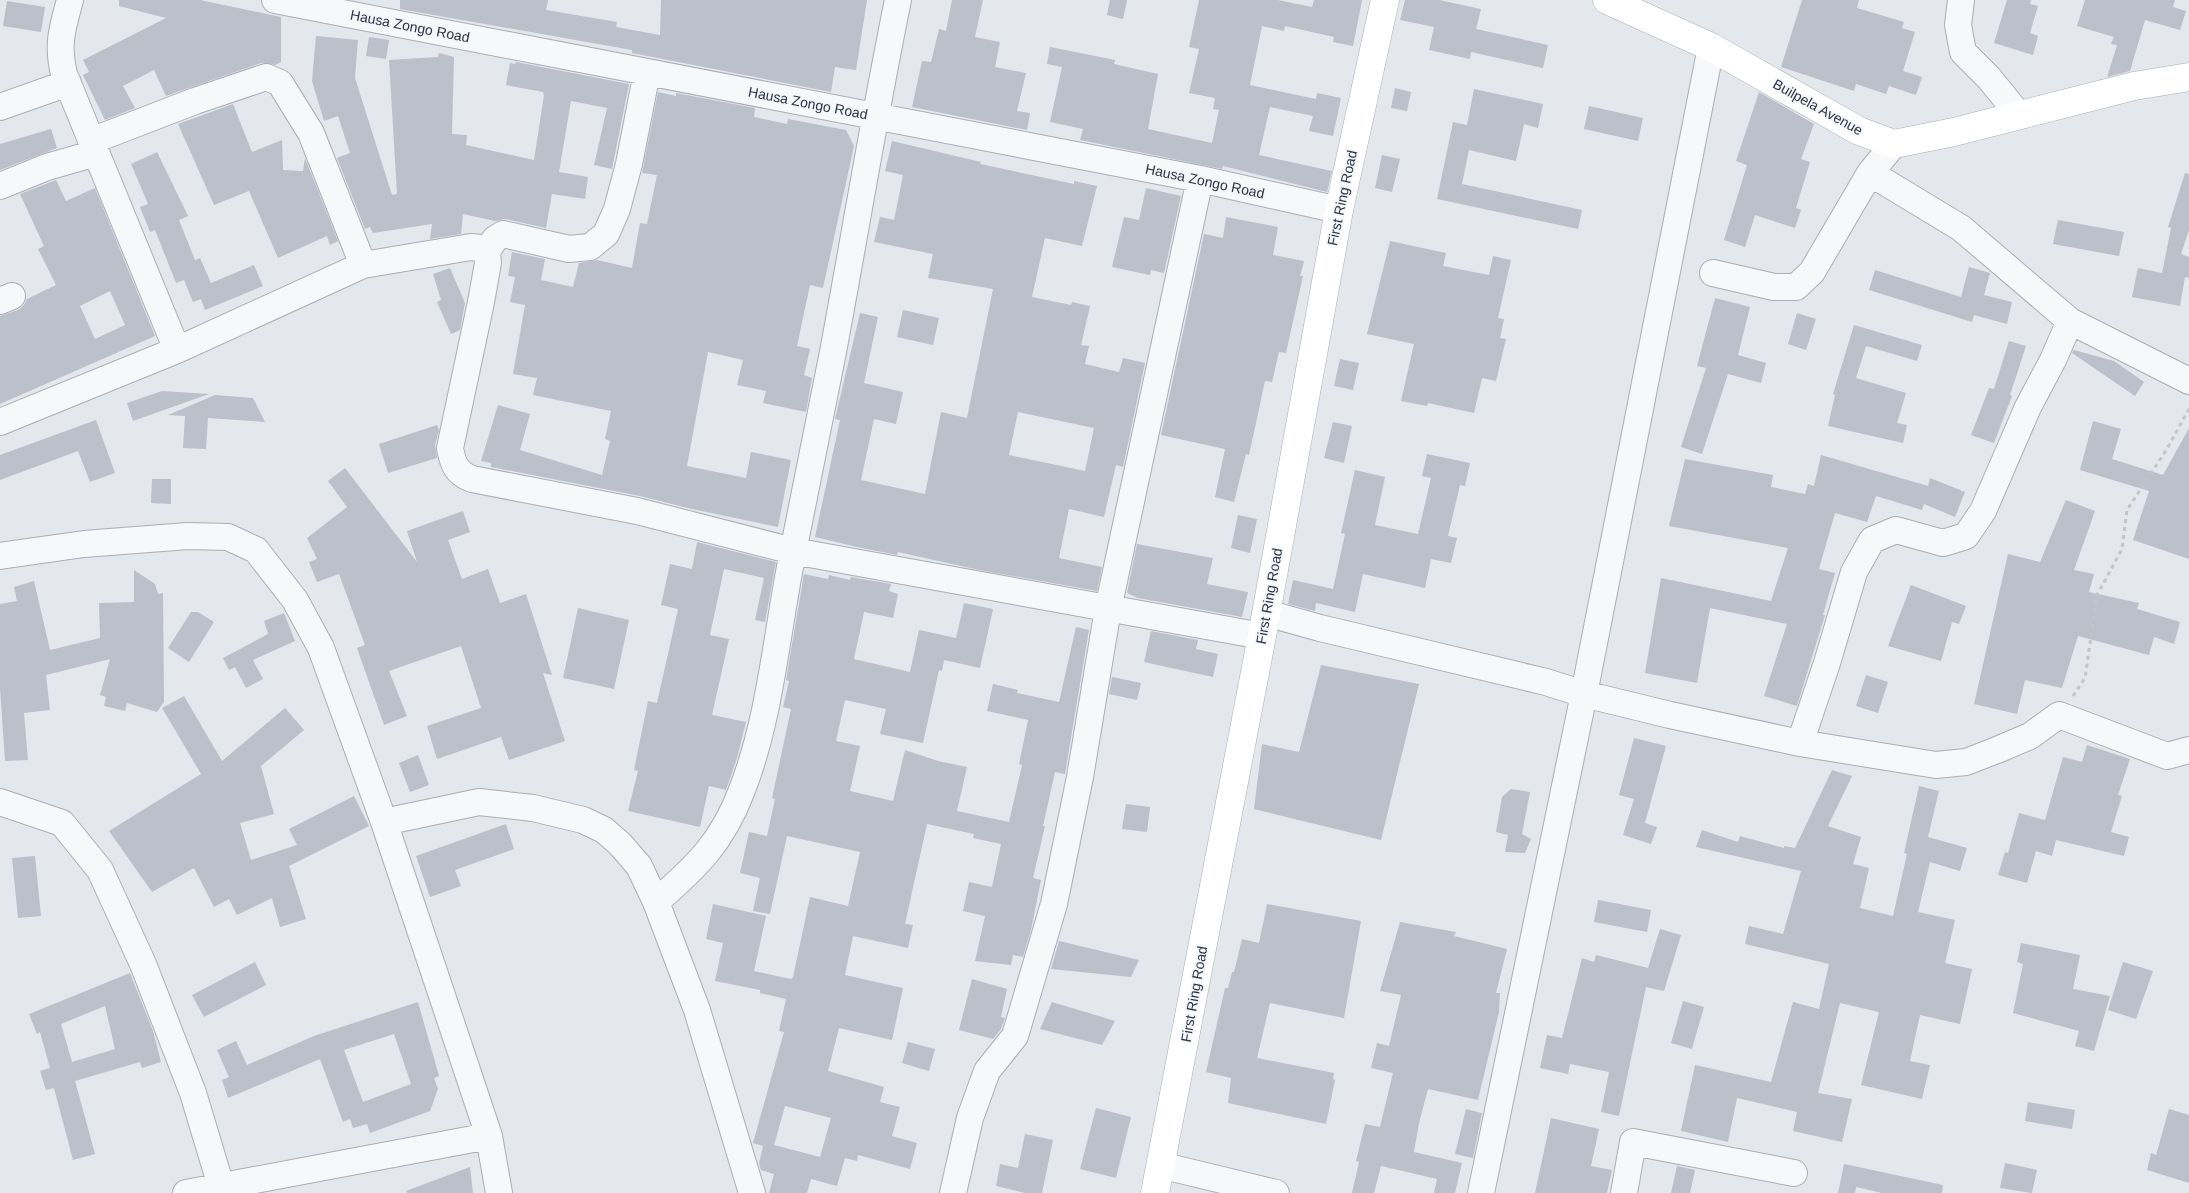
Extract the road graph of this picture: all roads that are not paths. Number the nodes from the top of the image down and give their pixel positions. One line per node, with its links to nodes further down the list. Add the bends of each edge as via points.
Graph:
1 (70, 0): 10 (street, via 59,55)
2 (275, 0): 8 (street, Hausa Zongo Road)
3 (898, 0): 13 (street)
4 (1385, 0): 19 (street, First Ring Road)
5 (1607, 0): 7 (street, Builpela Avenue)
6 (1962, 0): 12 (street, via 1958,26 1963,52)
7 (1710, 47): 14 (street, Builpela Avenue, via 1859,132); 31 (street)
8 (647, 72): 13 (street, Hausa Zongo Road); 20 (street, via 618,209 606,234 590,247 569,249 503,234)
9 (2189, 77): 12 (street, Builpela Avenue, via 2134,86)
10 (68, 83): 11 (street); 15 (street)
11 (0, 107)
12 (2019, 115): 14 (street, Builpela Avenue)
13 (874, 116): 17 (street, Hausa Zongo Road); 27 (street, via 833,351)
14 (1894, 144): 16 (street)
15 (94, 147): 18 (street); 21 (street, via 194,101 266,77 280,83 311,133); 24 (street)
16 (1870, 172): 22 (street, via 1812,272 1796,287 1774,286); 23 (street, via 1961,228)
17 (1200, 179): 19 (street, Hausa Zongo Road); 29 (street)
18 (0, 186)
19 (1339, 210): 30 (street, First Ring Road)
20 (487, 251): 21 (street, via 471,247); 27 (street, via 481,302 450,448 455,468 472,479 637,511)
21 (363, 265): 24 (street)
22 (1713, 273)
23 (2070, 321): 25 (street); 32 (street, via 2028,407 1983,512 1966,536 1943,543 1896,530 1872,540 1854,572)
24 (177, 350): 26 (street)
25 (2189, 381)
26 (0, 422)
27 (793, 551): 29 (street); 36 (street, via 759,736 742,790 722,835 697,866)
28 (0, 556): 35 (street, via 84,544 188,536 228,537 256,550 294,600 321,648)
29 (1108, 609): 30 (street); 44 (street, via 1080,777 1054,904 1015,1036 987,1071 970,1118)
30 (1264, 624): 31 (street, via 1320,628); 38 (street, First Ring Road)
31 (1584, 694): 32 (street); 47 (street)
32 (1800, 743): 33 (street, via 1944,765 1966,762 2030,736 2059,715 2167,756)
33 (2189, 750)
34 (0, 802): 40 (street, via 62,823 100,870 143,964 193,1093)
35 (384, 822): 36 (street, via 479,802 533,808 583,820 604,830 620,844 639,866); 37 (street)
36 (656, 902): 43 (street, via 697,1010)
37 (489, 1136): 40 (street); 42 (street)
38 (1160, 1165): 45 (street, First Ring Road); 46 (street)
39 (1794, 1173): 48 (street, via 1633,1142)
40 (221, 1186): 41 (street)
41 (186, 1193)
42 (499, 1193)
43 (752, 1193)
44 (952, 1193)
45 (1155, 1193)
46 (1276, 1193)
47 (1481, 1193)
48 (1624, 1193)

